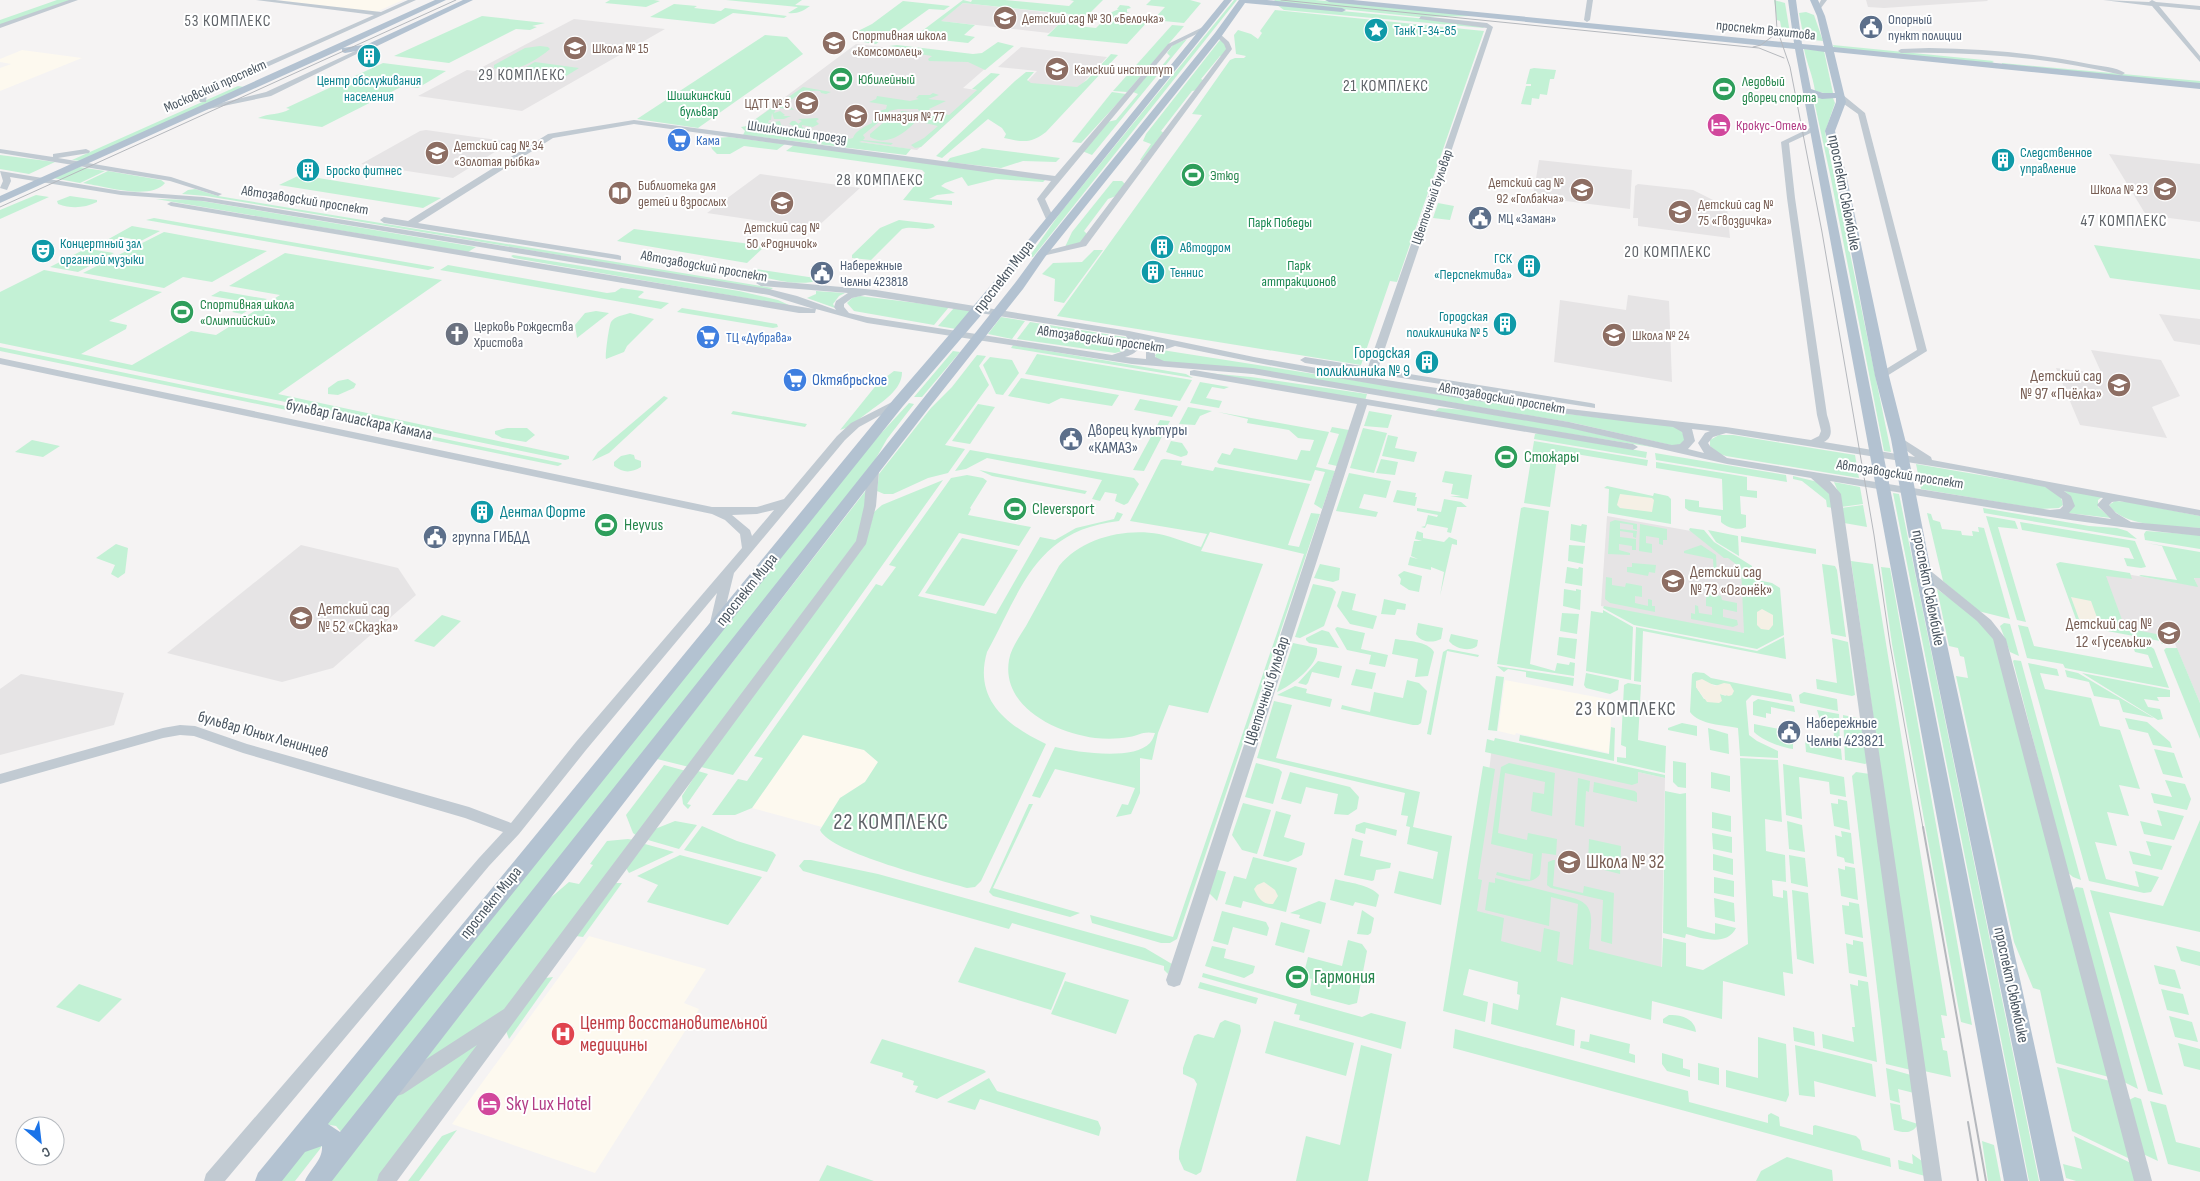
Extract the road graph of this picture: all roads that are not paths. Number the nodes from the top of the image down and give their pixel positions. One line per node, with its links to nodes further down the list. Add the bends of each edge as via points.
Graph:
1 (54, 0): 28 (street)
2 (76, 0): 33 (street)
3 (258, 0): 23 (street)
4 (413, 0): 23 (street)
5 (428, 0): 39 (main road, Московский проспект)
6 (442, 0): 45 (main road, Московский проспект)
7 (469, 0): 40 (main road)
8 (1243, 0): 21 (main road); 36 (main road, проспект Мира)
9 (1329, 0): 21 (main road, проспект Вахитова)
10 (1372, 0): 21 (main road, проспект Вахитова)
11 (1590, 0): 31 (street)
12 (2106, 0): 17 (street)
13 (1215, 1): 18 (main road)
14 (1792, 1): 16 (main road, via 1805,7); 24 (main road, проспект Сююмбике)
15 (1435, 2): 21 (main road)
16 (1819, 2): 27 (main road, проспект Сююмбике)
17 (2152, 2): 20 (street); 46 (street)
18 (1225, 3): 34 (main road, проспект Мира)
19 (1457, 3): 22 (main road)
20 (2200, 8)
21 (1415, 10): 22 (main road, проспект Вахитова); 26 (main road, проспект Вахитова); 29 (main road)
22 (1486, 11): 30 (main road, проспект Вахитова)
23 (381, 14): 43 (street)
24 (1794, 14): 27 (main road, via 1807,11); 38 (main road, проспект Сююмбике)
25 (1475, 17): 26 (main road); 29 (main road); 32 (street, via 1462,20)
26 (1499, 17): 30 (main road, проспект Вахитова)
27 (1821, 17): 41 (main road, проспект Сююмбике)
28 (0, 18)
29 (1421, 18): 32 (street)
30 (1543, 19): 31 (main road, проспект Вахитова); 35 (main road, проспект Вахитова)
31 (1587, 20): 35 (main road, проспект Вахитова)
32 (1467, 22): 99 (street, Цветочный бульвар, via 1490,27)
33 (0, 26)
34 (1205, 28): 64 (street, via 1170,45); 73 (main road, проспект Мира)
35 (1669, 31): 37 (main road, проспект Вахитова)
36 (1218, 35): 77 (main road, проспект Мира); 77 (street, via 1229,49 1083,244)
37 (1786, 43): 38 (main road); 38 (main road, проспект Вахитова)
38 (1798, 44): 41 (main road, проспект Вахитова); 53 (main road, проспект Сююмбике)
39 (327, 45): 43 (street); 50 (main road, Московский проспект)
40 (370, 46): 45 (main road); 55 (street, via 268,94)
41 (1828, 47): 42 (main road); 42 (main road, проспект Вахитова); 54 (main road, проспект Сююмбике)
42 (1851, 49): 44 (main road, проспект Вахитова); 47 (main road, проспект Вахитова)
43 (298, 51): 55 (street, via 204,93)
44 (1901, 51): 47 (main road, проспект Вахитова); 48 (street, via 1948,49 2081,62)
45 (313, 58): 51 (main road, Московский проспект)
46 (2200, 60)
47 (2007, 64): 48 (main road, проспект Вахитова); 52 (main road, проспект Вахитова)
48 (2122, 73): 49 (main road, проспект Вахитова)
49 (2200, 80)
50 (246, 81): 51 (main road, via 243,84); 55 (main road, Московский проспект)
51 (258, 83): 55 (main road, Московский проспект)
52 (2200, 86)
53 (1808, 91): 54 (main road, via 1822,96); 56 (main road, проспект Сююмбике)
54 (1840, 96): 100 (main road, проспект Сююмбике, via 1841,102 1830,131); 100 (street, via 1862,113 1922,351)
55 (203, 104): 57 (main road, Московский проспект); 61 (main road, Московский проспект)
56 (1814, 128): 106 (main road, проспект Сююмбике); 108 (street, via 1785,142 1804,294 1826,431 1824,438)
57 (86, 150): 59 (street); 60 (main road, Московский проспект)
58 (0, 151): 59 (street, Автозаводский проспект)
59 (42, 158): 60 (street, Автозаводский проспект)
60 (63, 161): 61 (street, Автозаводский проспект); 63 (main road, Московский проспект)
61 (80, 164): 65 (main road, Московский проспект); 66 (street, Автозаводский проспект)
62 (3, 173): 63 (street, Автозаводский проспект); 67 (street, via 7,181)
63 (26, 177): 65 (street, Автозаводский проспект); 67 (main road, Московский проспект)
64 (1057, 179): 73 (street, via 1041,199); 75 (street, Шишкинский проезд, via 634,122 551,136)
65 (43, 180): 69 (street, Автозаводский проспект); 71 (main road, Московский проспект)
66 (171, 180): 68 (street, Автозаводский проспект); 69 (street, via 169,186 160,191)
67 (2, 188)
68 (196, 188): 70 (street, via 179,191); 75 (street, Автозаводский проспект)
69 (132, 195): 70 (street, Автозаводский проспект); 74 (street)
70 (178, 197): 72 (street, Автозаводский проспект)
71 (0, 200)
72 (260, 208): 74 (street); 81 (street, Автозаводский проспект)
73 (1050, 219): 76 (main road, проспект Мира)
74 (266, 220): 85 (street, via 799,310)
75 (410, 224): 78 (street, Автозаводский проспект, via 732,279)
76 (1022, 253): 77 (main road, via 1030,261); 80 (main road, проспект Мира)
77 (1041, 255): 82 (main road, проспект Мира)
78 (802, 286): 79 (street, Автозаводский проспект); 81 (street, via 810,294)
79 (876, 293): 83 (street, Автозаводский проспект); 87 (street, via 842,299 839,307)
80 (991, 295): 83 (street, via 969,304); 84 (main road, проспект Мира)
81 (794, 298): 85 (street, Автозаводский проспект)
82 (1009, 298): 86 (main road, проспект Мира); 88 (street, via 1014,312)
83 (954, 305): 84 (street, Автозаводский проспект)
84 (979, 310): 86 (street, Автозаводский проспект); 89 (main road, проспект Мира)
85 (828, 312): 87 (street, Автозаводский проспект)
86 (998, 313): 88 (street, Автозаводский проспект); 91 (main road, проспект Мира)
87 (847, 316): 89 (street, Автозаводский проспект)
88 (1031, 318): 90 (street, Автозаводский проспект)
89 (960, 333): 91 (street, Автозаводский проспект); 101 (main road, проспект Мира)
90 (1129, 334): 93 (street, Автозаводский проспект); 95 (street, via 1136,342 1134,350); 99 (street)
91 (979, 336): 92 (street, Автозаводский проспект); 94 (main road, проспект Мира)
92 (1012, 342): 94 (street, via 988,343); 95 (street, Автозаводский проспект)
93 (1185, 346): 98 (street, via 1161,346 1150,352 1150,358); 104 (street, Автозаводский проспект, via 1569,412)
94 (967, 352): 103 (main road, проспект Мира)
95 (1106, 357): 97 (street, Автозаводский проспект)
96 (0, 361): 124 (street, бульвар Галиаскара Камала)
97 (1132, 361): 98 (street, Автозаводский проспект); 102 (street)
98 (1166, 364): 109 (street, Автозаводский проспект, via 1253,371 1569,425)
99 (1372, 371): 105 (street, via 1686,420)
100 (1882, 376): 107 (main road, проспект Сююмбике)
101 (898, 402): 103 (main road, via 913,399); 120 (street, via 855,425); 132 (main road, проспект Мира)
102 (1363, 402): 113 (street); 135 (street, Цветочный бульвар)
103 (923, 406): 115 (main road, проспект Мира)
104 (1667, 422): 105 (street, Автозаводский проспект); 109 (street, via 1687,430 1690,441 1687,446 1678,448)
105 (1726, 430): 108 (street, Автозаводский проспект); 113 (street, via 1709,435 1703,443 1710,452)
106 (1874, 435): 110 (street, via 1867,444); 111 (main road, проспект Сююмбике)
107 (1898, 439): 112 (main road, проспект Сююмбике); 114 (street, via 1922,457)
108 (1812, 444): 110 (street, Автозаводский проспект)
109 (1663, 446): 113 (street, Автозаводский проспект)
110 (1844, 449): 111 (street, Автозаводский проспект)
111 (1878, 454): 112 (street, Автозаводский проспект); 119 (main road, проспект Сююмбике)
112 (1903, 458): 114 (street, Автозаводский проспект); 123 (main road, проспект Сююмбике)
113 (1727, 461): 116 (street, Автозаводский проспект)
114 (1946, 466): 118 (street, Автозаводский проспект)
115 (873, 471): 136 (street, via 862,541); 137 (main road, проспект Мира)
116 (1813, 475): 117 (street, Автозаводский проспект); 144 (street, via 1835,494)
117 (1848, 481): 119 (street, Автозаводский проспект); 119 (street)
118 (2042, 482): 122 (street, Автозаводский проспект); 126 (street, via 2067,498 2069,506 2064,512)
119 (1885, 496): 123 (street, Автозаводский проспект); 145 (main road, проспект Сююмбике)
120 (789, 498): 124 (street, via 766,510); 129 (street)
121 (1948, 498): 123 (street, Автозаводский проспект); 123 (street); 126 (street, Автозаводский проспект)
122 (2126, 498): 125 (street, Автозаводский проспект); 127 (street, via 2109,499 2103,505 2112,515)
123 (1911, 500): 131 (main road, проспект Сююмбике)
124 (712, 510): 129 (street, via 729,518 746,533)
125 (2200, 513)
126 (2050, 514): 127 (street, Автозаводский проспект)
127 (2134, 526): 128 (street, Автозаводский проспект)
128 (2200, 532)
129 (748, 547): 130 (street)
130 (728, 571): 132 (street); 134 (street)
131 (1923, 571): 146 (main road, проспект Сююмбике); 147 (street, via 1981,616 1999,639)
132 (715, 629): 138 (main road, проспект Мира)
133 (0, 779): 134 (street, бульвар Юных Ленинцев, via 163,733 195,731 273,757 469,813)
134 (514, 830): 140 (street)
135 (1174, 980)
136 (515, 1010): 137 (street); 143 (street)
137 (383, 1098): 139 (main road, проспект Мира)
138 (296, 1146): 139 (main road, via 310,1137 328,1136 336,1147); 141 (main road, проспект Мира)
139 (333, 1160): 142 (main road, проспект Мира)
140 (213, 1181)
141 (267, 1181)
142 (317, 1181)
143 (386, 1181)
144 (1933, 1181)
145 (2016, 1181)
146 (2052, 1181)
147 (2143, 1181)

